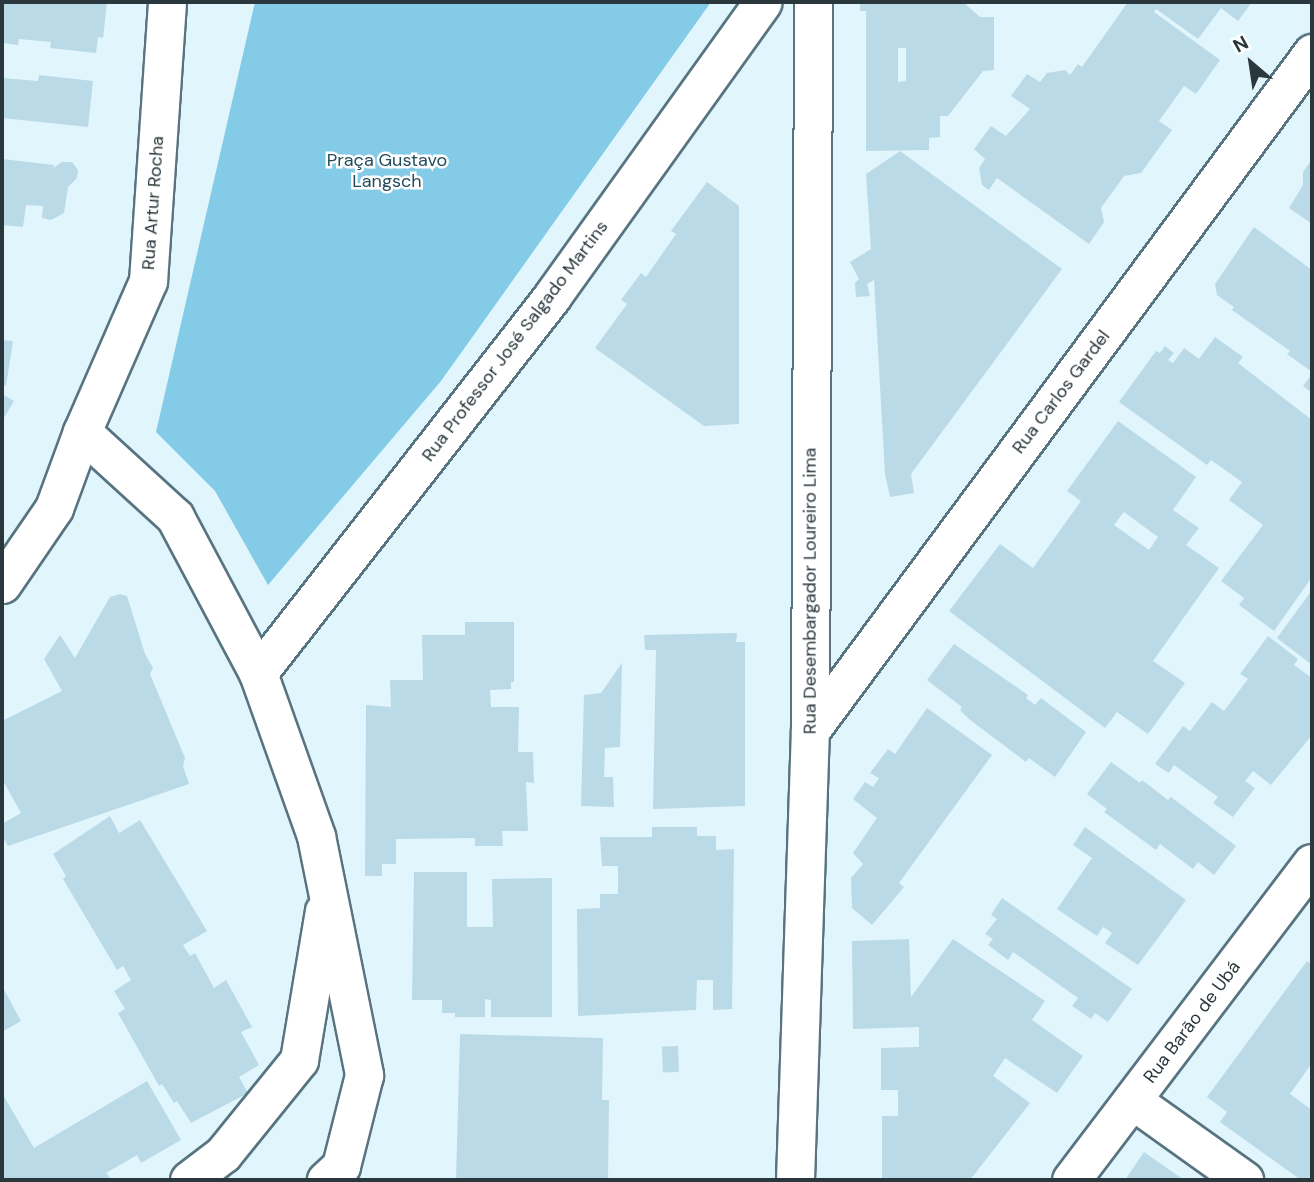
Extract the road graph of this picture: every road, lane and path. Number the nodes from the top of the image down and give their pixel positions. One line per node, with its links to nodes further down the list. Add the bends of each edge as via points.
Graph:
1 (167, 2): 5 (street, Rua Artur Rocha, via 148,281)
2 (763, 2): 7 (street, Rua Professor José Salgado Martins, via 553,295)
3 (813, 2): 8 (street, Rua Desembargador Loureiro Lima)
4 (1312, 53): 8 (street, Rua Carlos Gardel)
5 (82, 432): 6 (street, Rua Artur Rocha, via 54,508); 7 (street, via 175,517)
6 (2, 584)
7 (258, 673): 10 (street, via 316,836)
8 (810, 730): 14 (street, Rua Desembargador Loureiro Lima)
9 (1312, 863): 11 (street, Rua Barão de Ubá)
10 (328, 886): 12 (street, via 299,1060 223,1154); 13 (street, via 364,1075 341,1166)
11 (1132, 1100): 15 (street, Rua Barão de Ubá); 16 (street)
12 (188, 1180)
13 (326, 1180)
14 (795, 1180)
15 (1071, 1180)
16 (1244, 1180)

